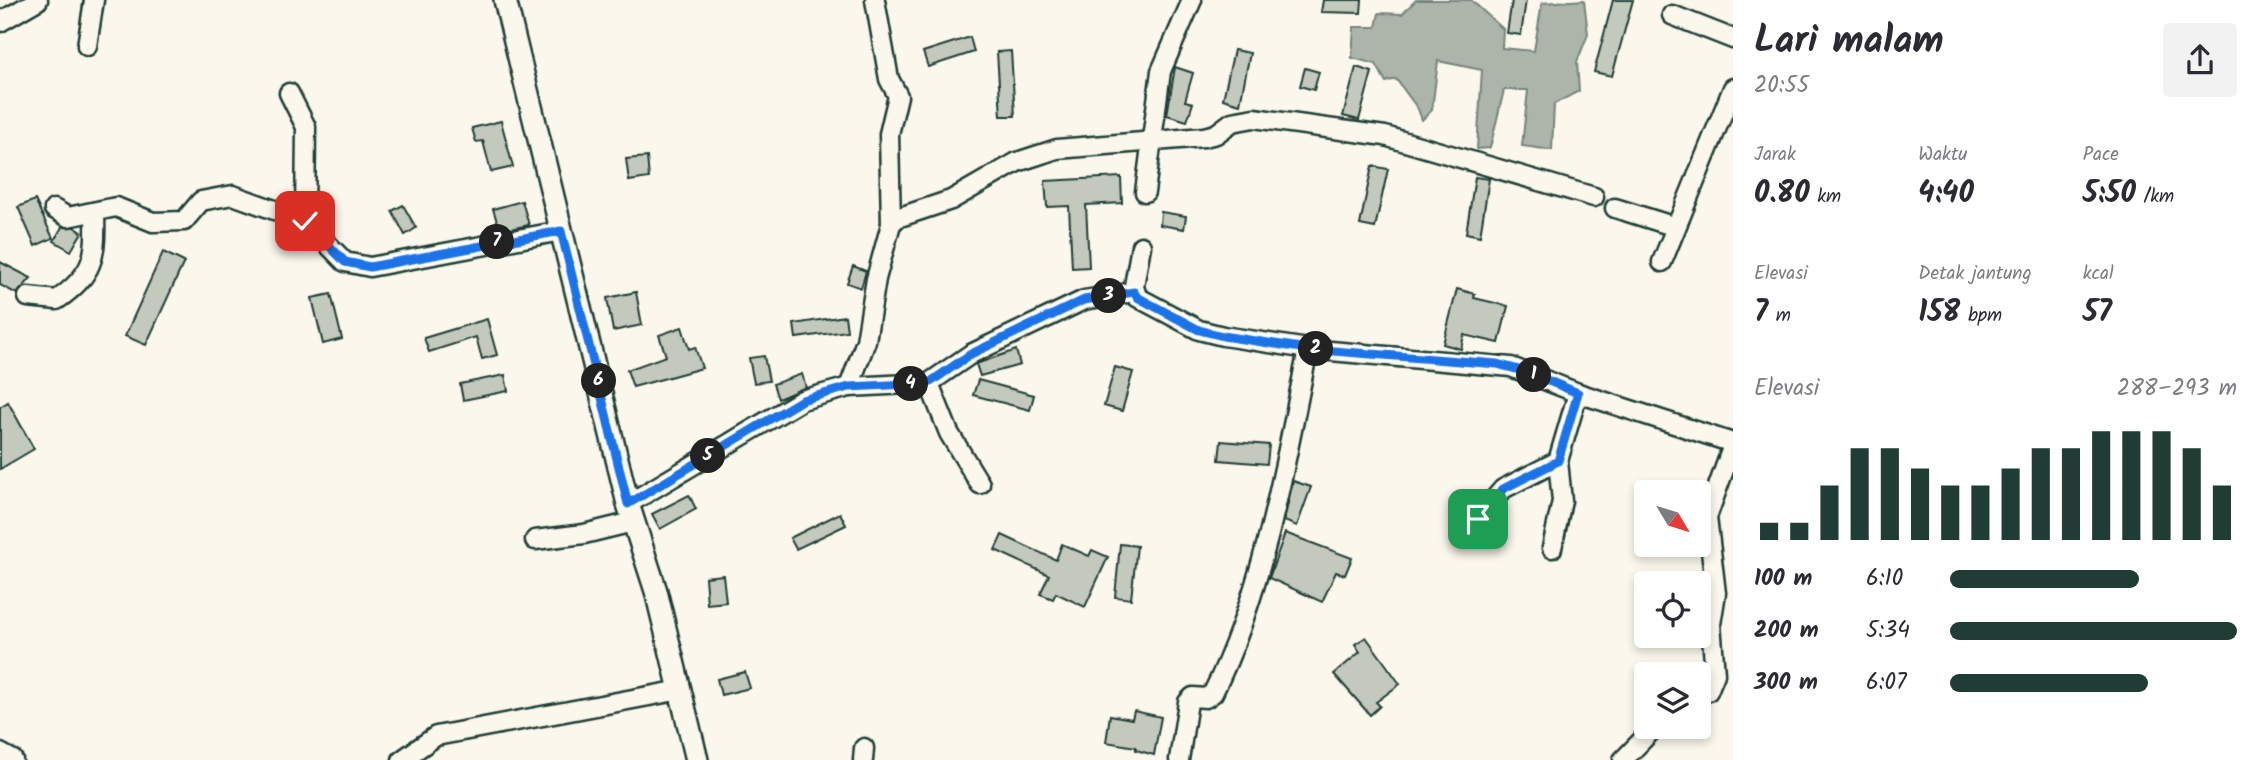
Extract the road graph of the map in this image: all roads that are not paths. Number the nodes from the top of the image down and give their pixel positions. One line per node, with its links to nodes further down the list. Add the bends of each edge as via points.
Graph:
1 (38, 0): 7 (street)
2 (94, 0): 9 (street)
3 (505, 0): 21 (street)
4 (875, 0): 19 (street, via 889,79 898,96 889,134)
5 (1192, 0): 12 (street, via 1161,71)
6 (1672, 15): 8 (street)
7 (0, 22)
8 (1733, 39)
9 (88, 46)
10 (1733, 88): 20 (street)
11 (289, 93): 18 (street, via 306,127)
12 (1154, 139): 13 (street); 14 (street, via 1204,136 1241,119 1267,120 1385,136); 19 (street, via 1058,149 1017,162 951,200 897,218)
13 (1145, 192)
14 (1594, 197)
15 (1615, 208): 20 (street)
16 (54, 209): 17 (street, via 68,217)
17 (94, 212): 18 (street, via 116,207 153,222 184,222 201,201 233,195); 25 (street, via 96,252 80,284 57,300)
18 (305, 221): 21 (street, via 345,262 370,267)
19 (891, 225): 28 (street, via 878,268 866,341)
20 (1676, 227): 23 (street)
21 (561, 231): 33 (street)
22 (1141, 246): 24 (street)
23 (1662, 262)
24 (1134, 292): 26 (street, via 1199,330); 27 (street, via 1084,300 971,354)
25 (28, 297)
26 (1308, 349): 29 (street, via 1497,364); 44 (street, via 1283,475 1251,593 1213,692 1188,702)
27 (929, 383): 28 (street); 32 (street, via 949,433)
28 (849, 387): 33 (street, via 802,400)
29 (1578, 393): 30 (street); 31 (street)
30 (1733, 444): 37 (street, via 1707,517 1716,600 1711,624)
31 (1558, 461): 34 (street, via 1503,489); 36 (street, via 1562,501)
32 (980, 484)
33 (631, 513): 35 (street, via 584,534); 38 (street)
34 (1478, 519)
35 (535, 540)
36 (1552, 548)
37 (1711, 687)
38 (681, 691): 42 (street, via 436,736); 43 (street)
39 (1643, 739): 45 (street)
40 (0, 753): 41 (street)
41 (13, 760)
42 (402, 760)
43 (697, 760)
44 (1179, 760)
45 (1623, 760)

